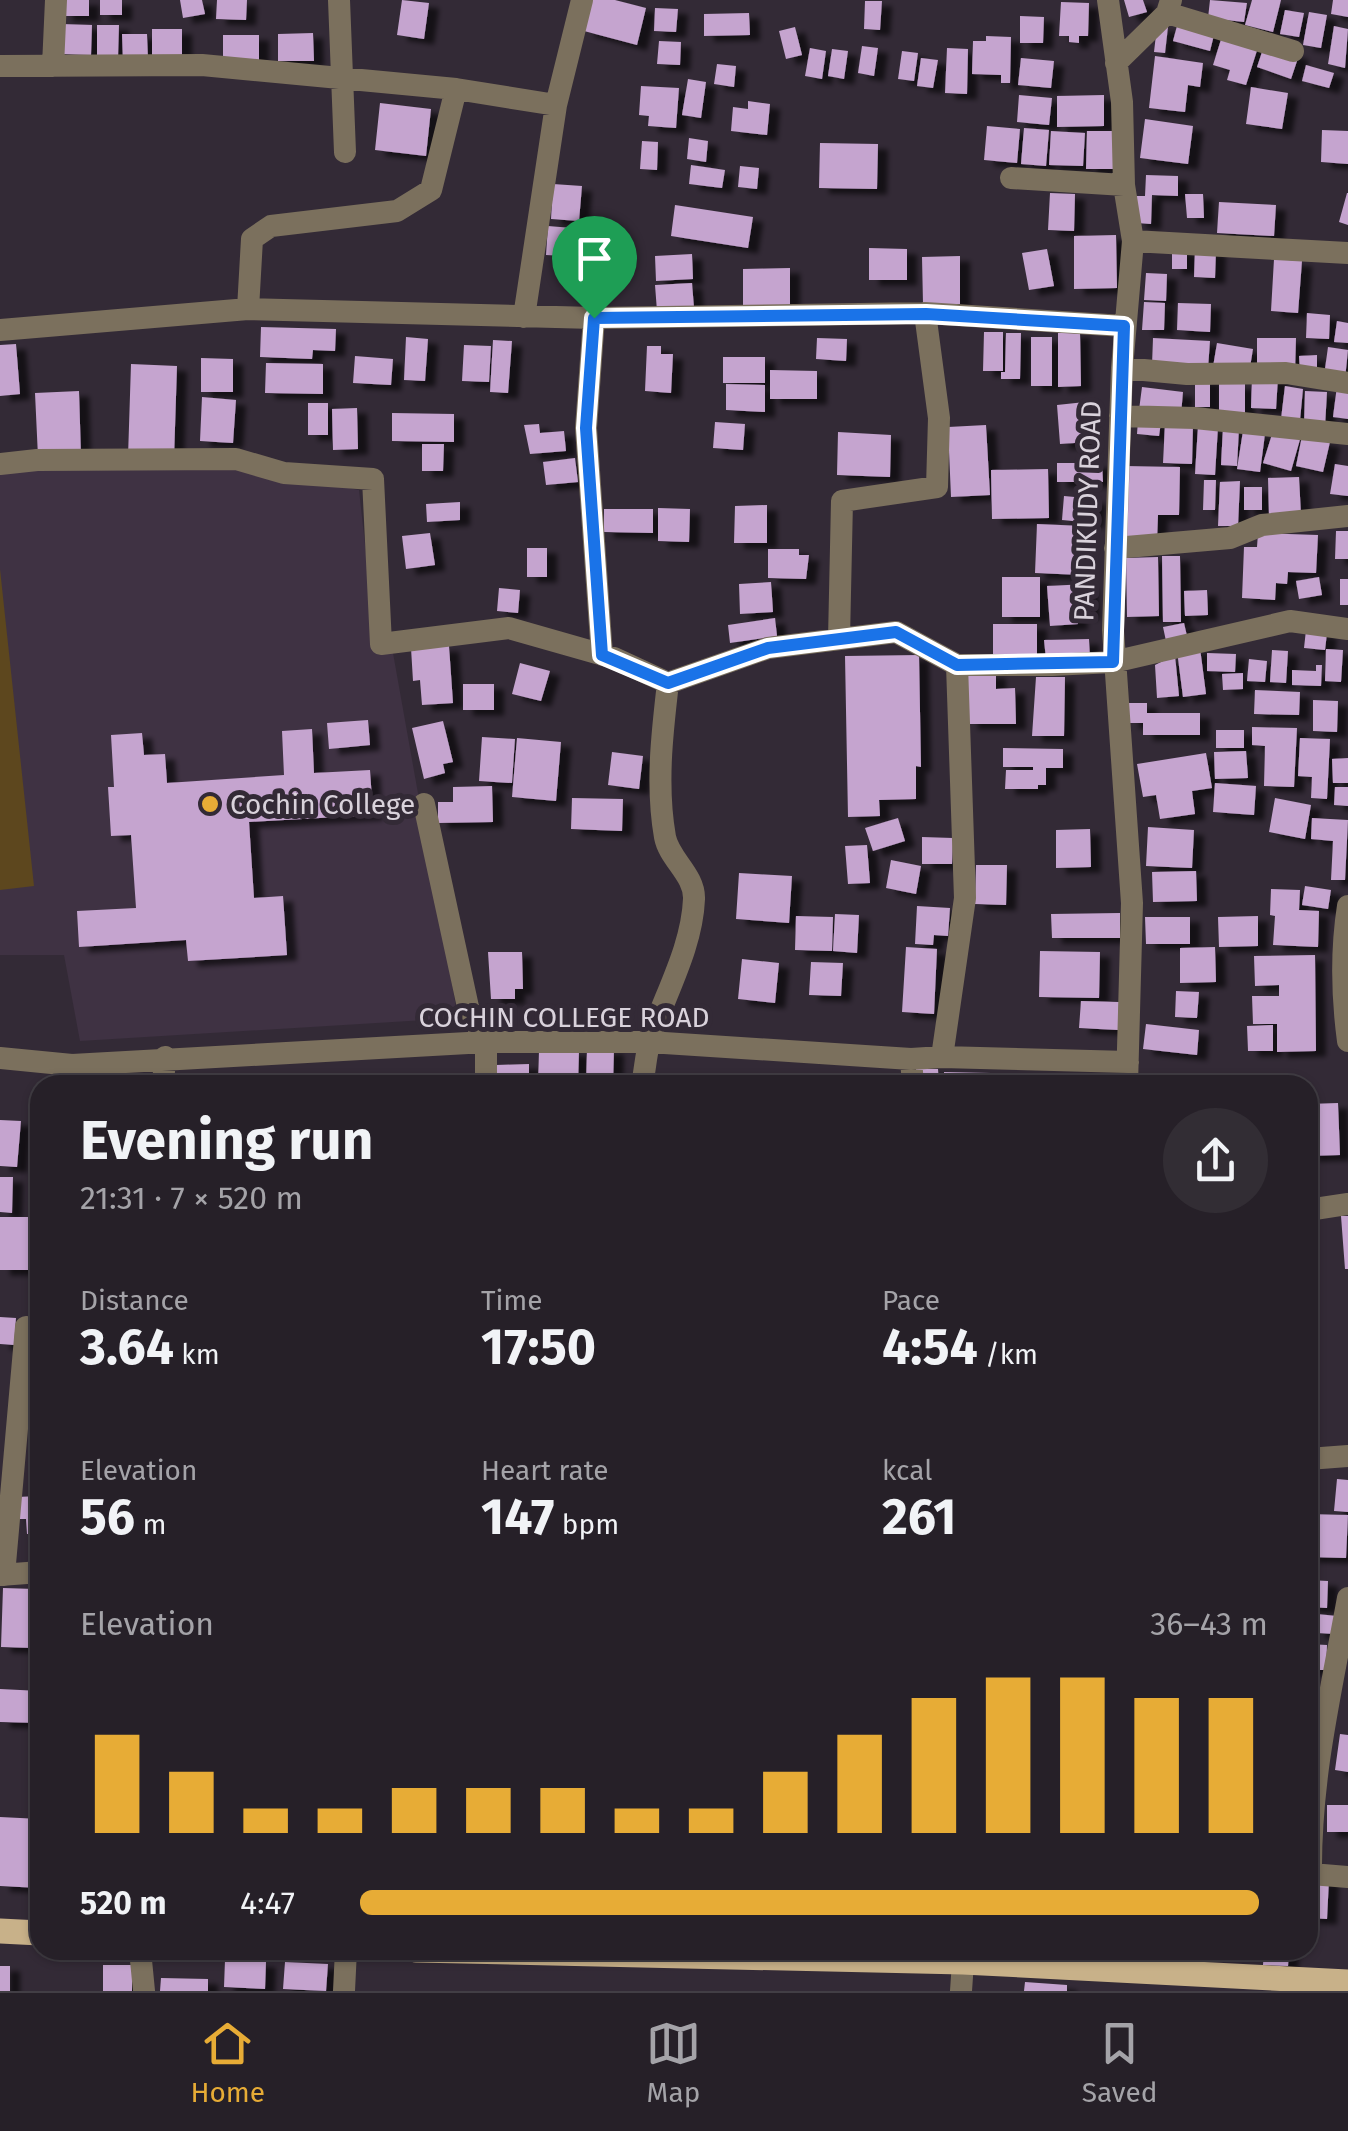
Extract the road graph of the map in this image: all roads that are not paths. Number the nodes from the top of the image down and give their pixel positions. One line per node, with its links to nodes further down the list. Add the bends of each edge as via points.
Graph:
1 (56, 0): 9 (street)
2 (339, 0): 10 (street)
3 (582, 0): 12 (street)
4 (1108, 0): 7 (street, PANDIKUDY ROAD)
5 (1169, 6): 6 (street); 7 (street)
6 (1292, 51)
7 (1116, 63): 15 (street, PANDIKUDY ROAD)
8 (0, 66): 9 (street)
9 (53, 66): 10 (street, via 202,65)
10 (340, 77): 11 (street); 13 (street)
11 (456, 88): 12 (street); 18 (street, via 432,190 397,211 271,226 252,239)
12 (556, 105): 20 (street)
13 (345, 152)
14 (1011, 178): 15 (street)
15 (1124, 185): 16 (street, PANDIKUDY ROAD)
16 (1133, 241): 17 (street); 22 (street, PANDIKUDY ROAD)
17 (1348, 253)
18 (248, 309): 20 (street); 23 (street)
19 (926, 314): 21 (street); 22 (street); 32 (street, via 938,418 937,488 842,500)
20 (524, 317): 21 (street)
21 (594, 318): 33 (street, via 586,428)
22 (1124, 326): 24 (street, PANDIKUDY ROAD)
23 (0, 330)
24 (1122, 368): 25 (street, via 1286,373); 26 (street, PANDIKUDY ROAD)
25 (1348, 383)
26 (1120, 416): 27 (street); 30 (street, PANDIKUDY ROAD)
27 (1348, 434)
28 (0, 464): 33 (street, via 236,459 284,473 373,480 382,644 509,628)
29 (1348, 516): 30 (street, via 1262,525 1230,538)
30 (1115, 548): 34 (street, PANDIKUDY ROAD)
31 (1348, 629): 34 (street, via 1290,621)
32 (839, 639): 35 (street, via 896,632); 36 (street, via 768,648)
33 (602, 655): 36 (street)
34 (1113, 662): 35 (street); 46 (street, PANDIKUDY ROAD, via 1132,903)
35 (957, 665): 42 (street, via 965,898)
36 (668, 683): 41 (street, via 661,796 666,843 695,896 680,964)
37 (424, 804): 40 (street, via 468,1006)
38 (1348, 906): 39 (street)
39 (1348, 1041)
40 (486, 1042): 41 (street, COCHIN COLLEGE ROAD); 44 (street, COCHIN COLLEGE ROAD); 48 (street)
41 (649, 1042): 45 (street, COCHIN COLLEGE ROAD); 49 (street)
42 (942, 1056): 45 (street, COCHIN COLLEGE ROAD); 46 (street, COCHIN COLLEGE ROAD)
43 (0, 1058): 44 (street, COCHIN COLLEGE ROAD, via 72,1065)
44 (164, 1058): 47 (street)
45 (911, 1059): 50 (street)
46 (1128, 1074)
47 (163, 1075)
48 (486, 1075)
49 (644, 1075)
50 (912, 1075)
51 (1348, 1204): 52 (street)
52 (1318, 1208)
53 (26, 1327): 57 (street)
54 (1348, 1456): 55 (street)
55 (1318, 1458)
56 (30, 1573): 57 (street)
57 (2, 1575)
58 (1348, 1598): 59 (street)
59 (1338, 1715): 60 (street)
60 (1318, 1748)
61 (1318, 1874): 62 (street)
62 (1348, 1876)
63 (0, 1932): 64 (main road)
64 (30, 1934)
65 (141, 1960): 73 (street)
66 (346, 1960): 74 (street)
67 (900, 1960): 70 (main road)
68 (1020, 1960): 70 (main road)
69 (1093, 1960): 72 (main road)
70 (962, 1962): 75 (street)
71 (1348, 1982): 72 (main road)
72 (1281, 1985)
73 (144, 1991)
74 (344, 1991)
75 (961, 1991)

